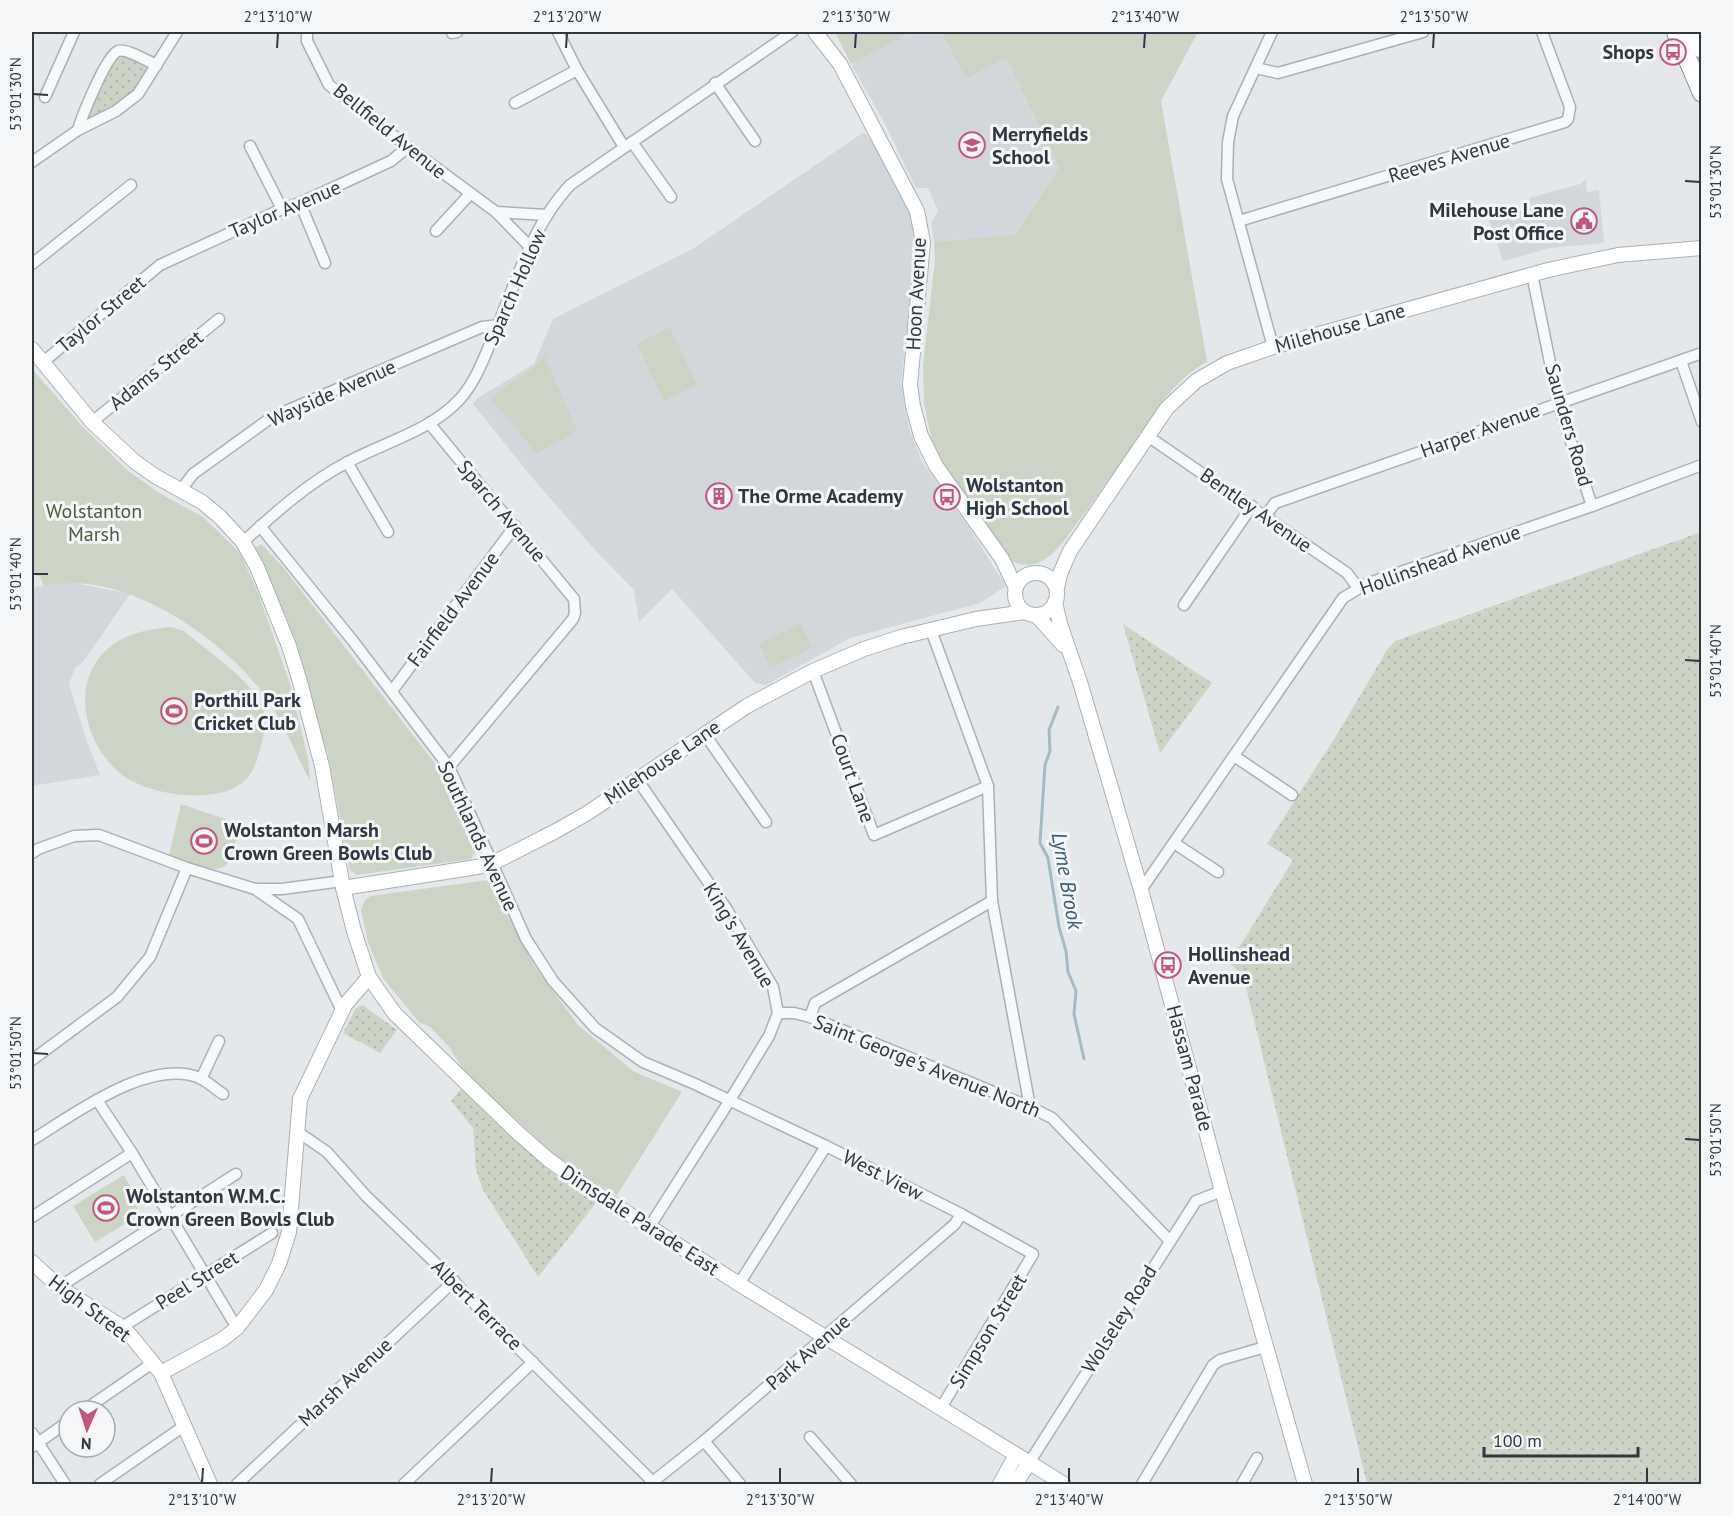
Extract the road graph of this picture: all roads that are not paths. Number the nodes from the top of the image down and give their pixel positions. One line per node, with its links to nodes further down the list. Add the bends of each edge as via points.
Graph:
1 (74, 32): 18 (street)
2 (177, 32): 13 (street)
3 (307, 32): 24 (street, Bellfield Avenue, via 329,85)
4 (558, 32): 15 (street)
5 (792, 32): 16 (street, Sparch Hollow)
6 (815, 32): 64 (main road, Hoon Avenue, via 840,64 917,211 923,242 910,385 913,406 921,436 936,466)
7 (1272, 32): 14 (street)
8 (1423, 32): 14 (street, via 1278,73)
9 (1542, 32): 33 (street, Reeves Avenue, via 1570,107 1565,122)
10 (1676, 32): 17 (highway)
11 (1694, 32): 12 (highway)
12 (1701, 49)
13 (157, 65): 20 (street, via 138,94 116,111); 20 (street, via 117,51 109,58)
14 (1256, 68): 33 (street, via 1233,116 1228,142 1227,179)
15 (577, 70): 19 (street); 22 (street)
16 (715, 83): 21 (street); 22 (street, Sparch Hollow)
17 (1701, 93)
18 (45, 97)
19 (515, 103)
20 (78, 130): 25 (street)
21 (754, 141)
22 (628, 144): 28 (street); 32 (street, Sparch Hollow, via 570,186)
23 (250, 146): 30 (street)
24 (408, 147): 27 (street, Bellfield Avenue); 29 (street, Taylor Avenue, via 391,161)
25 (32, 162)
26 (131, 185): 38 (street)
27 (470, 194): 31 (street, Bellfield Avenue); 34 (street)
28 (671, 197)
29 (300, 203): 30 (street, Taylor Avenue); 37 (street)
30 (282, 209): 39 (street, Taylor Avenue)
31 (496, 212): 32 (street); 35 (street, Bellfield Avenue)
32 (547, 215): 35 (street, Sparch Hollow)
33 (1239, 221): 43 (street)
34 (436, 231)
35 (530, 247): 42 (street, Sparch Hollow)
36 (1700, 247): 40 (main road, Milehouse Lane, via 1618,255)
37 (326, 263)
38 (32, 264)
39 (160, 266): 47 (street, Taylor Street)
40 (1532, 274): 43 (main road, Milehouse Lane); 48 (street, Saunders Road)
41 (219, 319): 49 (street, Adams Street)
42 (499, 325): 51 (street, Sparch Hollow, via 461,398); 55 (street, Wayside Avenue, via 482,327 272,417 193,474)
43 (1274, 347): 52 (main road, Milehouse Lane, via 1227,363 1196,381 1167,408)
44 (32, 349): 47 (main road, Dimsdale Parade East)
45 (1701, 353): 46 (street, Harper Avenue)
46 (1681, 361): 48 (street, Harper Avenue); 50 (street)
47 (42, 363): 49 (main road, Dimsdale Parade East)
48 (1558, 402): 57 (street, Saunders Road); 58 (street, Harper Avenue, via 1275,503)
49 (92, 422): 55 (main road, Dimsdale Parade East, via 134,461)
50 (1701, 422)
51 (429, 423): 53 (street, Sparch Hollow); 60 (street, Sparch Avenue)
52 (1149, 437): 56 (street, Bentley Avenue); 63 (main road, Milehouse Lane)
53 (347, 462): 59 (street, Sparch Hollow, via 305,489); 61 (street)
54 (1701, 465): 57 (street, Hollinshead Avenue)
55 (182, 490): 62 (main road, Dimsdale Parade East, via 220,517)
56 (1252, 506): 58 (street, Bentley Avenue); 70 (street)
57 (1592, 506): 67 (street, Hollinshead Avenue)
58 (1266, 515): 67 (street, Bentley Avenue, via 1347,573)
59 (260, 526): 62 (street, Sparch Hollow); 76 (street, Southlands Avenue)
60 (515, 526): 76 (street, Fairfield Avenue); 79 (street, Sparch Avenue, via 574,599 575,613)
61 (388, 532)
62 (243, 542): 89 (main road, Dimsdale Parade East, via 257,567 300,682 322,766)
63 (1070, 551): 65 (main road, Milehouse Lane, via 1049,568); 66 (main road, Milehouse Lane)
64 (1002, 559): 65 (main road, Hoon Avenue); 68 (main road, Hoon Avenue)
65 (1031, 574): 66 (main road, via 1050,578); 68 (main road)
66 (1057, 588): 69 (main road)
67 (1358, 588): 78 (street, Hollinshead Avenue, via 1343,598)
68 (1016, 591): 71 (main road, via 1017,603); 72 (main road, Milehouse Lane, via 1006,602)
69 (1055, 602): 71 (main road, via 1048,612); 74 (main road, Hassam Parade)
70 (1184, 605)
71 (1031, 614): 72 (main road, Milehouse Lane); 74 (main road, Hassam Parade, via 1052,631)
72 (976, 619): 73 (main road, Milehouse Lane)
73 (931, 630): 75 (main road, Milehouse Lane, via 864,649); 81 (street)
74 (1069, 654): 91 (main road, Hassam Parade)
75 (813, 671): 77 (main road, Milehouse Lane, via 747,705); 81 (street, Court Lane, via 874,835)
76 (392, 691): 79 (street, Southlands Avenue)
77 (704, 733): 80 (main road, Milehouse Lane); 83 (street)
78 (1234, 756): 82 (street); 84 (street, Hollinshead Avenue)
79 (449, 767): 86 (street, Southlands Avenue)
80 (637, 779): 86 (main road, Milehouse Lane, via 570,823); 95 (street, King's Avenue, via 726,908 773,987)
81 (988, 786): 92 (street)
82 (1292, 795)
83 (766, 822)
84 (1174, 843): 88 (street); 91 (street, Hollinshead Avenue)
85 (32, 853): 87 (street, via 74,836 99,835)
86 (493, 863): 89 (main road, Milehouse Lane); 102 (street, Southlands Avenue, via 526,939 553,981 595,1028 643,1062)
87 (187, 868): 90 (street); 98 (street, via 150,957 117,997)
88 (1218, 872)
89 (339, 884): 90 (street); 93 (main road, Dimsdale Parade East)
90 (255, 889): 94 (street, via 298,919)
91 (1141, 890): 109 (main road, Hassam Parade)
92 (992, 901): 96 (street, via 815,1003); 103 (street)
93 (369, 977): 94 (main road); 113 (main road, Dimsdale Parade East, via 410,1030 517,1132 568,1174)
94 (342, 1011): 104 (main road, via 300,1099)
95 (778, 1013): 96 (street, Saint George's Avenue North); 102 (street, King's Avenue, via 769,1036)
96 (810, 1017): 103 (street, Saint George's Avenue North)
97 (219, 1041): 99 (street)
98 (32, 1060)
99 (201, 1079): 100 (street); 101 (street, via 170,1074 126,1084)
100 (223, 1094)
101 (97, 1100): 105 (street); 107 (street)
102 (730, 1100): 106 (street, West View); 113 (street, King's Avenue)
103 (1030, 1107): 115 (street, Saint George's Avenue North, via 1052,1118)
104 (298, 1132): 119 (street, Albert Terrace, via 327,1152 366,1196); 123 (main road, via 289,1232 266,1290)
105 (32, 1140)
106 (826, 1146): 110 (street, West View); 120 (street)
107 (132, 1153): 111 (street); 112 (street)
108 (236, 1174): 112 (street)
109 (1222, 1191): 115 (street, Wolseley Road, via 1196,1201); 125 (main road, Hassam Parade)
110 (961, 1214): 116 (street, West View); 124 (street, Park Avenue)
111 (32, 1216)
112 (169, 1216): 118 (street); 121 (street)
113 (650, 1226): 120 (main road, Dimsdale Parade East)
114 (272, 1233): 118 (street, Peel Street)
115 (1169, 1240): 137 (street, Wolseley Road)
116 (1033, 1254): 129 (street, Simpson Street)
117 (32, 1262): 121 (main road, High Street)
118 (205, 1275): 122 (street, Peel Street); 123 (street)
119 (454, 1281): 126 (street, Albert Terrace); 142 (street, Marsh Avenue)
120 (739, 1284): 124 (main road, Dimsdale Parade East)
121 (59, 1287): 122 (main road, High Street)
122 (122, 1328): 127 (main road, High Street)
123 (237, 1328): 127 (main road, via 223,1339)
124 (824, 1336): 129 (main road, Dimsdale Parade East); 134 (street, Park Avenue)
125 (1265, 1347): 149 (street, via 1213,1365); 151 (main road, Hassam Parade)
126 (534, 1362): 138 (street, Albert Terrace); 143 (street)
127 (157, 1367): 128 (street); 130 (main road, High Street)
128 (103, 1399)
129 (941, 1408): 135 (main road, Dimsdale Parade East)
130 (184, 1426): 140 (street); 141 (main road, High Street)
131 (57, 1428): 133 (street)
132 (810, 1437): 145 (street)
133 (34, 1441): 139 (street)
134 (704, 1442): 138 (street, Park Avenue); 144 (street)
135 (1016, 1455): 137 (main road, Dimsdale Parade East); 146 (main road)
136 (1257, 1458): 150 (street)
137 (1029, 1463): 147 (main road); 148 (main road, Dimsdale Parade East)
138 (651, 1483)
139 (65, 1485)
140 (100, 1485)
141 (210, 1485)
142 (237, 1485)
143 (404, 1485)
144 (740, 1485)
145 (851, 1485)
146 (1000, 1485)
147 (1015, 1485)
148 (1064, 1485)
149 (1142, 1485)
150 (1242, 1485)
151 (1305, 1485)

